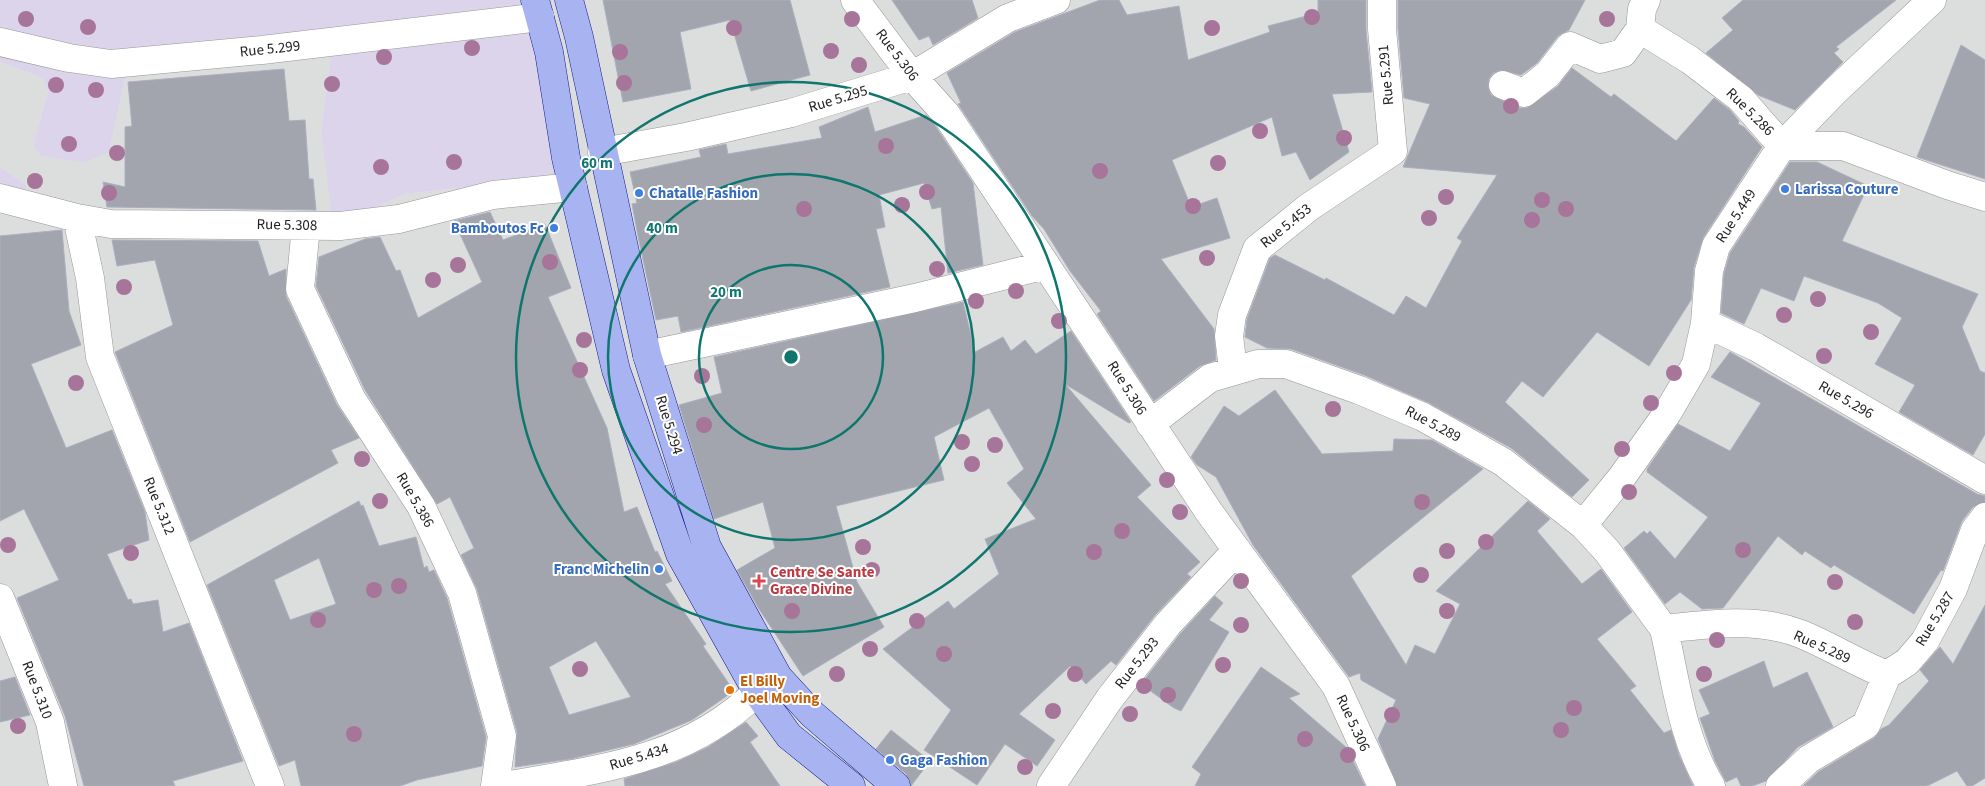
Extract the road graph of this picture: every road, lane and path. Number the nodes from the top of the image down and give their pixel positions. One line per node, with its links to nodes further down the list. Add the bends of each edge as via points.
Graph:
1 (569, 0): 14 (main road, Rue 5.294)
2 (855, 0): 10 (street, Rue 5.306)
3 (1056, 0): 10 (street, Rue 5.295, via 1008,18)
4 (1382, 0): 13 (street, Rue 5.291)
5 (1646, 0): 8 (street)
6 (1932, 0): 12 (street, Rue 5.449)
7 (537, 9): 9 (street, Rue 5.299, via 262,50 120,64 69,58); 15 (main road, Rue 5.294, via 549,52)
8 (1640, 29): 11 (street, via 1624,53 1600,59 1570,46 1548,74 1524,92); 12 (street, Rue 5.286, via 1690,60 1741,99)
9 (0, 42)
10 (912, 76): 14 (street, Rue 5.295, via 790,113); 20 (street, Rue 5.306, via 946,114)
11 (1503, 85)
12 (1782, 146): 16 (street, Rue 5.286, via 1843,146); 21 (street, Rue 5.449, via 1716,246 1709,271)
13 (1393, 151): 23 (street, Rue 5.453, via 1309,207 1257,249 1232,315 1229,336)
14 (602, 152): 22 (main road, Rue 5.294)
15 (573, 187): 19 (street, Rue 5.308, via 493,195 399,219 340,226); 32 (main road, Rue 5.294, via 616,370 680,554)
16 (1985, 197)
17 (0, 198): 18 (street, Rue 5.308)
18 (77, 218): 19 (street, Rue 5.308, via 111,224); 35 (street, Rue 5.312, via 90,278 100,357)
19 (306, 226): 36 (street, Rue 5.386, via 300,289 351,398 421,506 462,593 502,736)
20 (1046, 265): 22 (street, via 915,298); 24 (street, Rue 5.306)
21 (1705, 323): 25 (street, Rue 5.296, via 1756,347); 27 (street, Rue 5.449, via 1696,364 1668,412)
22 (647, 355): 39 (main road, Rue 5.294, via 707,547 778,677 812,714)
23 (1233, 369): 24 (street, Rue 5.289, via 1210,378); 27 (street, Rue 5.289, via 1258,364 1286,364 1360,390 1422,417 1503,462)
24 (1150, 424): 28 (street, Rue 5.306)
25 (1985, 480)
26 (1985, 517): 31 (street, Rue 5.287, via 1975,530 1953,589 1925,641 1906,662)
27 (1583, 525): 30 (street, Rue 5.289, via 1607,551)
28 (1237, 550): 40 (street, Rue 5.293, via 1168,624 1110,698); 41 (street, Rue 5.306, via 1336,686)
29 (0, 598): 34 (street, Rue 5.310, via 50,722)
30 (1664, 629): 31 (street, Rue 5.289, via 1724,623 1758,624 1799,634); 42 (street, Rue 5.289, via 1684,720 1700,767)
31 (1887, 675): 43 (street, via 1866,725 1809,759)
32 (757, 692): 33 (street, Rue 5.434, via 734,714 705,733); 38 (main road, Rue 5.294, via 790,736)
33 (614, 776): 37 (street, Rue 5.434)
34 (63, 786)
35 (270, 786)
36 (494, 786)
37 (504, 786)
38 (851, 786)
39 (896, 786)
40 (1051, 786)
41 (1382, 786)
42 (1712, 786)
43 (1780, 786)

